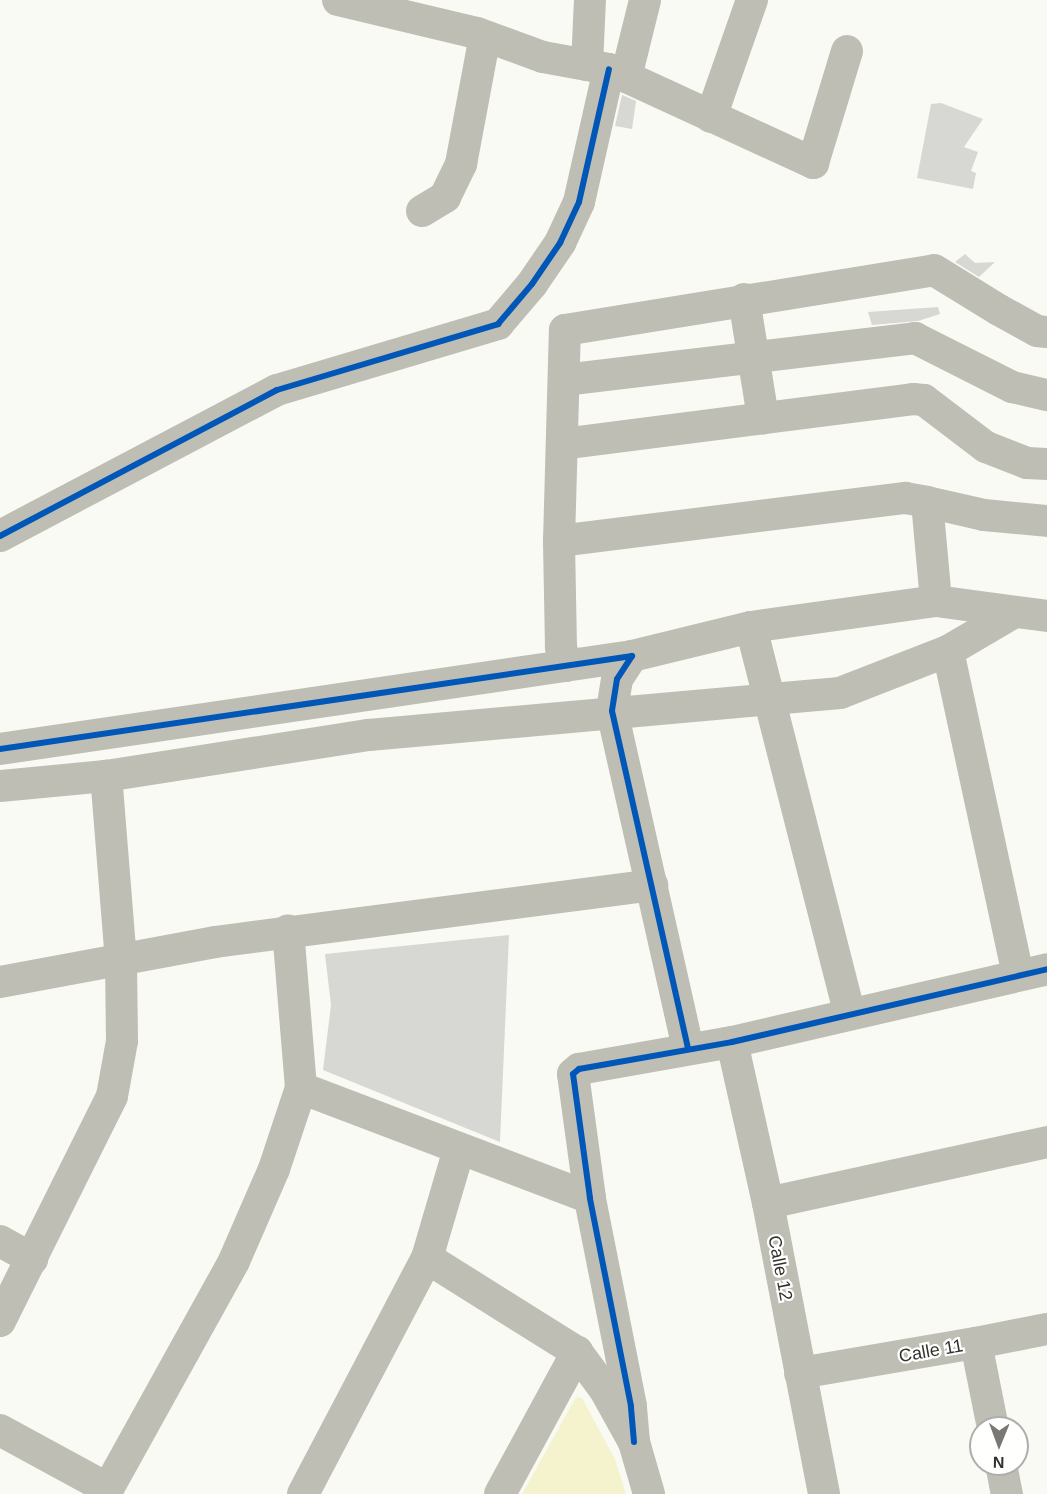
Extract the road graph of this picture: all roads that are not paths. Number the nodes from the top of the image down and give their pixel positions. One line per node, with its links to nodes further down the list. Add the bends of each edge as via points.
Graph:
1 (338, 0): 5 (street)
2 (590, 0): 7 (street)
3 (645, 0): 7 (street)
4 (752, 0): 8 (street)
5 (485, 36): 7 (street, via 543,57); 9 (street, via 461,164 445,197)
6 (847, 51): 8 (street, via 813,163)
7 (608, 70): 8 (street); 20 (street, via 579,202 560,243 498,324 278,390)
8 (711, 117)
9 (422, 211)
10 (744, 299): 11 (street, via 934,270 1037,331); 12 (street); 13 (street, via 565,330)
11 (1047, 332)
12 (754, 358): 13 (street); 14 (street, via 915,338 1012,387); 15 (street)
13 (564, 380): 16 (street)
14 (1047, 395)
15 (763, 418): 16 (street); 17 (street, via 924,400 986,447 1027,463)
16 (562, 444): 21 (street)
17 (1047, 464)
18 (927, 502): 19 (street, via 984,515); 21 (street, via 905,498); 22 (street)
19 (1047, 521)
20 (0, 536)
21 (559, 541): 28 (street, via 561,646)
22 (936, 601): 23 (street); 25 (street)
23 (1013, 613): 24 (street); 26 (street)
24 (1047, 616)
25 (751, 627): 27 (street); 29 (street)
26 (948, 651): 29 (street, via 840,693); 37 (street)
27 (632, 656): 28 (street); 30 (street, via 617,680)
28 (566, 666): 31 (street)
29 (769, 699): 30 (street); 39 (street)
30 (612, 711): 32 (street, via 369,735); 34 (street)
31 (0, 749)
32 (106, 776): 33 (street); 36 (street)
33 (0, 786)
34 (652, 885): 35 (street); 41 (street)
35 (288, 932): 36 (street); 42 (street, via 295,977)
36 (121, 961): 38 (street); 49 (street, via 122,1041 112,1096)
37 (1032, 972): 39 (street)
38 (0, 982)
39 (850, 1014): 40 (street)
40 (732, 1042): 41 (street); 46 (street, Calle 12)
41 (688, 1047): 45 (street, via 573,1074)
42 (301, 1088): 44 (street); 59 (street, via 274,1169 234,1261)
43 (1047, 1142): 46 (street)
44 (459, 1149): 45 (street); 48 (street)
45 (590, 1198): 57 (street, via 631,1406)
46 (768, 1203): 54 (street, Calle 12)
47 (0, 1241): 49 (street)
48 (427, 1258): 53 (street); 60 (street)
49 (32, 1259): 50 (street)
50 (0, 1321)
51 (1047, 1329): 52 (street)
52 (976, 1343): 54 (street, Calle 11); 55 (street, Calle 11)
53 (577, 1352): 57 (street, via 605,1390); 61 (street)
54 (800, 1372): 63 (street, Calle 12)
55 (991, 1416)
56 (0, 1430): 59 (street)
57 (634, 1442): 62 (street)
58 (1003, 1476): 64 (street)
59 (106, 1492)
60 (303, 1494)
61 (500, 1494)
62 (649, 1494)
63 (824, 1494)
64 (1007, 1494)

